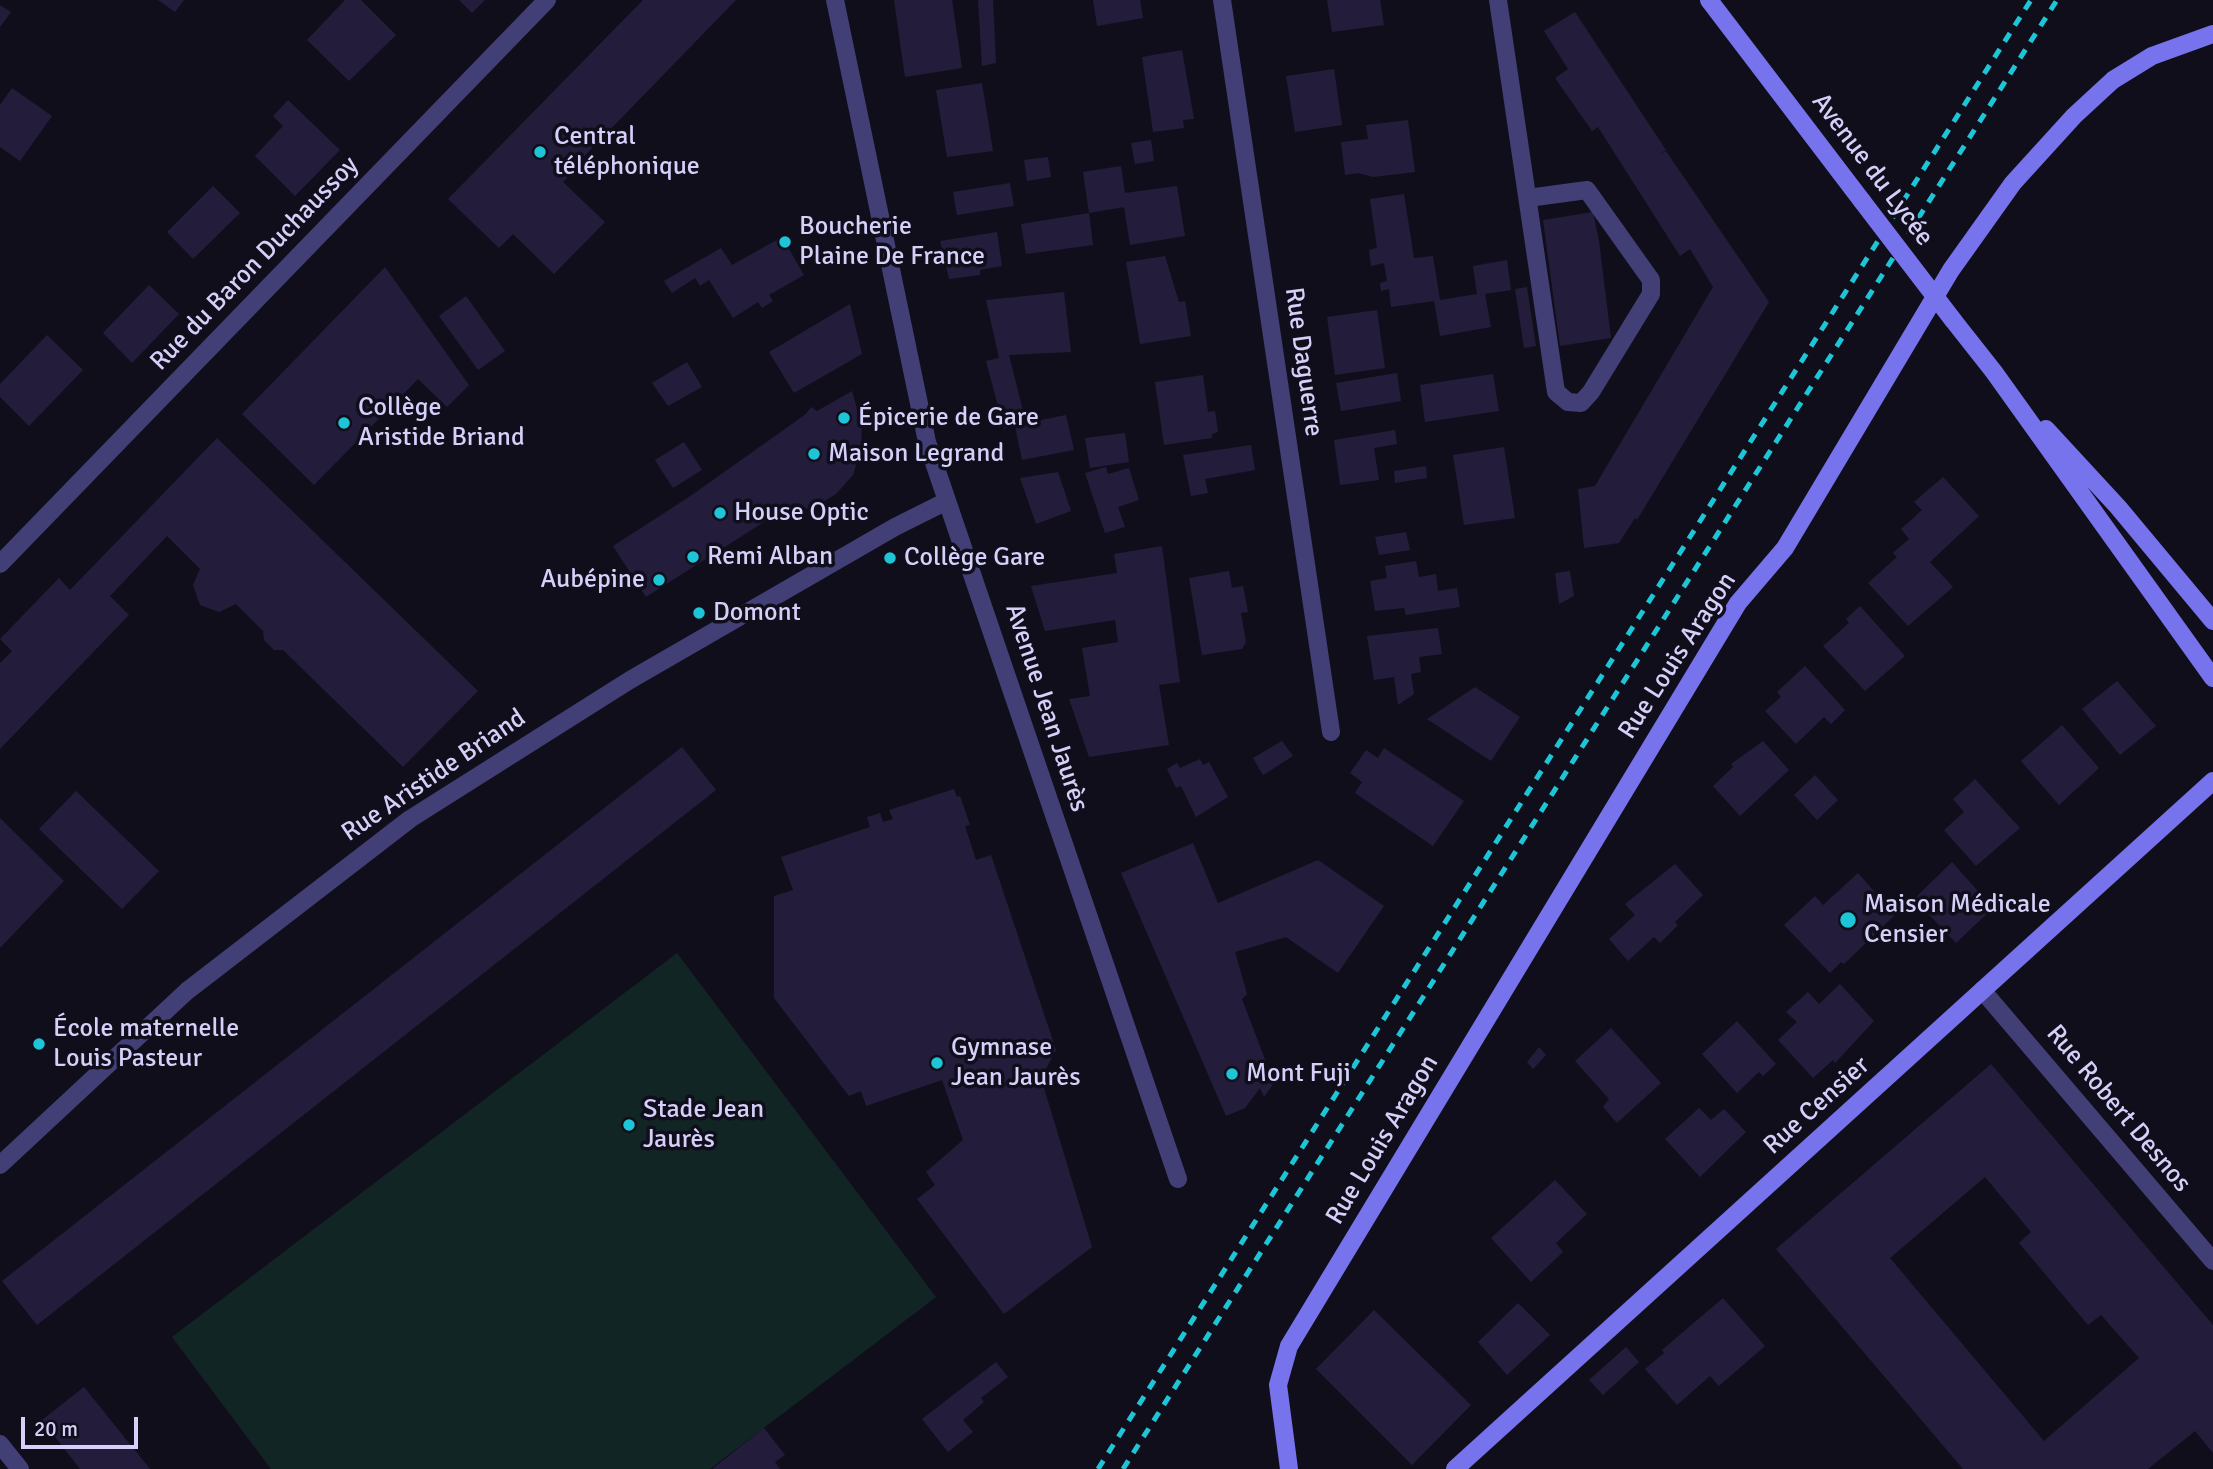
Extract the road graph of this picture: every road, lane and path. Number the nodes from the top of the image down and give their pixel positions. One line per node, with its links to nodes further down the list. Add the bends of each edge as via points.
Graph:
1 (547, 0): 10 (street, Rue du Baron Duchaussoy)
2 (835, 0): 9 (street, Avenue Jean Jaurès, via 928,442)
3 (1222, 0): 13 (street, Rue Daguerre)
4 (1498, 0): 7 (street)
5 (1709, 0): 8 (street, Avenue du Lycée, bridge)
6 (2213, 34): 21 (street, Rue Louis Aragon, via 2152,56 2113,80 2045,146 1981,225 1786,548 1738,603 1289,1346 1278,1385)
7 (1528, 198): 7 (street, via 1587,190 1651,280 1651,294 1581,403 1568,402 1556,392)
8 (1994, 372): 11 (street, Avenue du Lycée, via 2118,507); 12 (street, Avenue du Lycée)
9 (947, 501): 16 (street, Rue Aristide Briand, via 630,680 410,819 187,991); 17 (street, Avenue Jean Jaurès)
10 (0, 564)
11 (2213, 621)
12 (2213, 678)
13 (1331, 732)
14 (2213, 781): 15 (street, Rue Censier)
15 (1982, 990): 18 (street, Rue Robert Desnos); 22 (street, Rue Censier)
16 (0, 1165)
17 (1178, 1179)
18 (2213, 1261)
19 (0, 1444): 20 (street)
20 (20, 1469)
21 (1289, 1469)
22 (1455, 1469)

